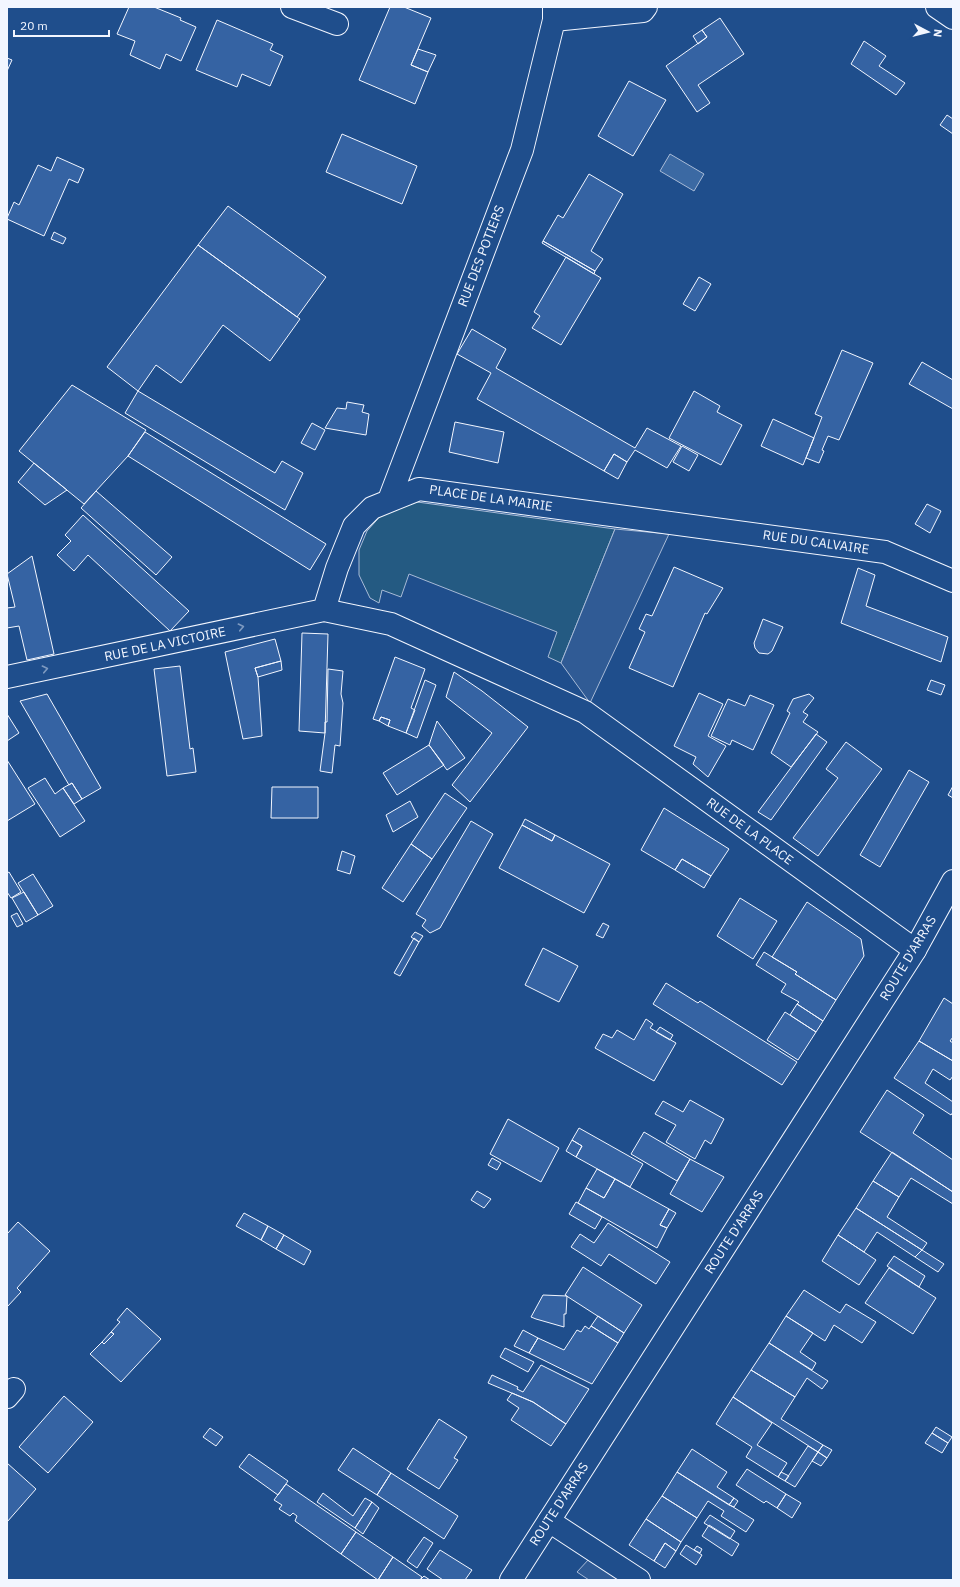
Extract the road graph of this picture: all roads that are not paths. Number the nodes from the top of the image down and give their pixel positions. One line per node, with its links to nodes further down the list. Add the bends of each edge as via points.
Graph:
1 (292, 7): 6 (street)
2 (646, 7): 4 (street, via 643,11)
3 (938, 7): 5 (street)
4 (554, 13): 7 (street, RUE DES POTIERS, via 522,150)
5 (953, 18)
6 (337, 24)
7 (389, 500): 8 (street, PLACE DE LA MAIRIE, via 419,488); 10 (street, PLACE DE LA MAIRIE, via 372,508 354,526)
8 (674, 523): 9 (street, RUE DU CALVAIRE, via 885,552)
9 (953, 581)
10 (324, 610): 11 (street, RUE DE LA VICTOIRE, one-way to 10); 13 (street, RUE DE LA PLACE, via 391,624 585,712)
11 (7, 677)
12 (953, 880): 13 (street, ROUTE D'ARRAS)
13 (915, 950): 14 (street, ROUTE D'ARRAS)
14 (549, 1521): 15 (street, ROUTE D'ARRAS); 16 (street)
15 (510, 1580)
16 (639, 1580)

